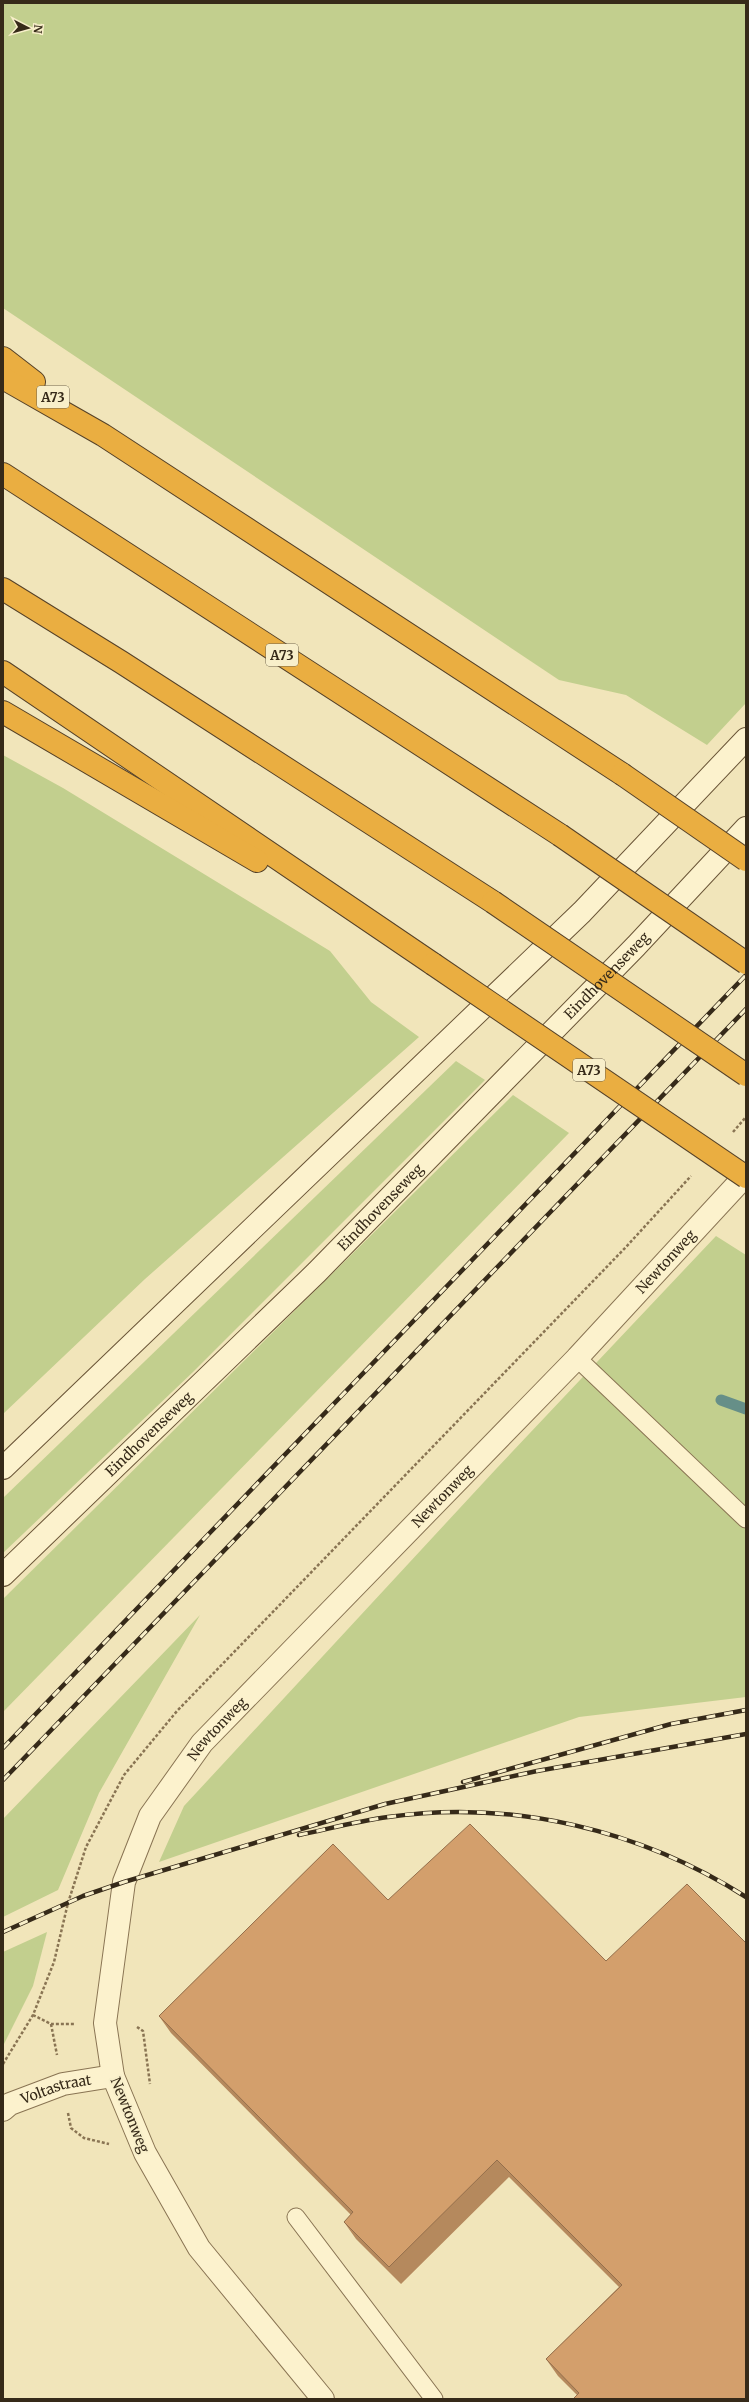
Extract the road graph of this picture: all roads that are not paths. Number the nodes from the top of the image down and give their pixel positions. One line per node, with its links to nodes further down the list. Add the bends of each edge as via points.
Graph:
1 (3, 358): 3 (highway, A73)
2 (3, 378): 3 (highway, A73)
3 (103, 435): 10 (highway, A73, bridge, via 622,774)
4 (3, 474): 11 (highway, A73, bridge, via 560,835)
5 (3, 589): 13 (highway, bridge, via 121,662 493,902)
6 (3, 672): 12 (highway, A73)
7 (3, 712): 12 (highway, A73)
8 (746, 739): 16 (main road, via 582,912)
9 (746, 828): 18 (main road, Eindhovenseweg, via 636,946 317,1272)
10 (746, 860)
11 (746, 963)
12 (433, 964): 14 (highway, A73, bridge)
13 (746, 1075)
14 (746, 1176): 15 (main road, Newtonweg)
15 (577, 1358): 17 (lane); 19 (main road, Newtonweg, via 202,1743 150,1816 124,1882 113,1959 105,2023)
16 (3, 1468)
17 (746, 1519)
18 (3, 1575)
19 (113, 2076): 20 (main road, Voltastraat, via 62,2084 10,2104); 22 (main road, Newtonweg, via 145,2153 199,2248)
20 (3, 2110)
21 (296, 2217): 23 (lane)
22 (323, 2399)
23 (434, 2399)

